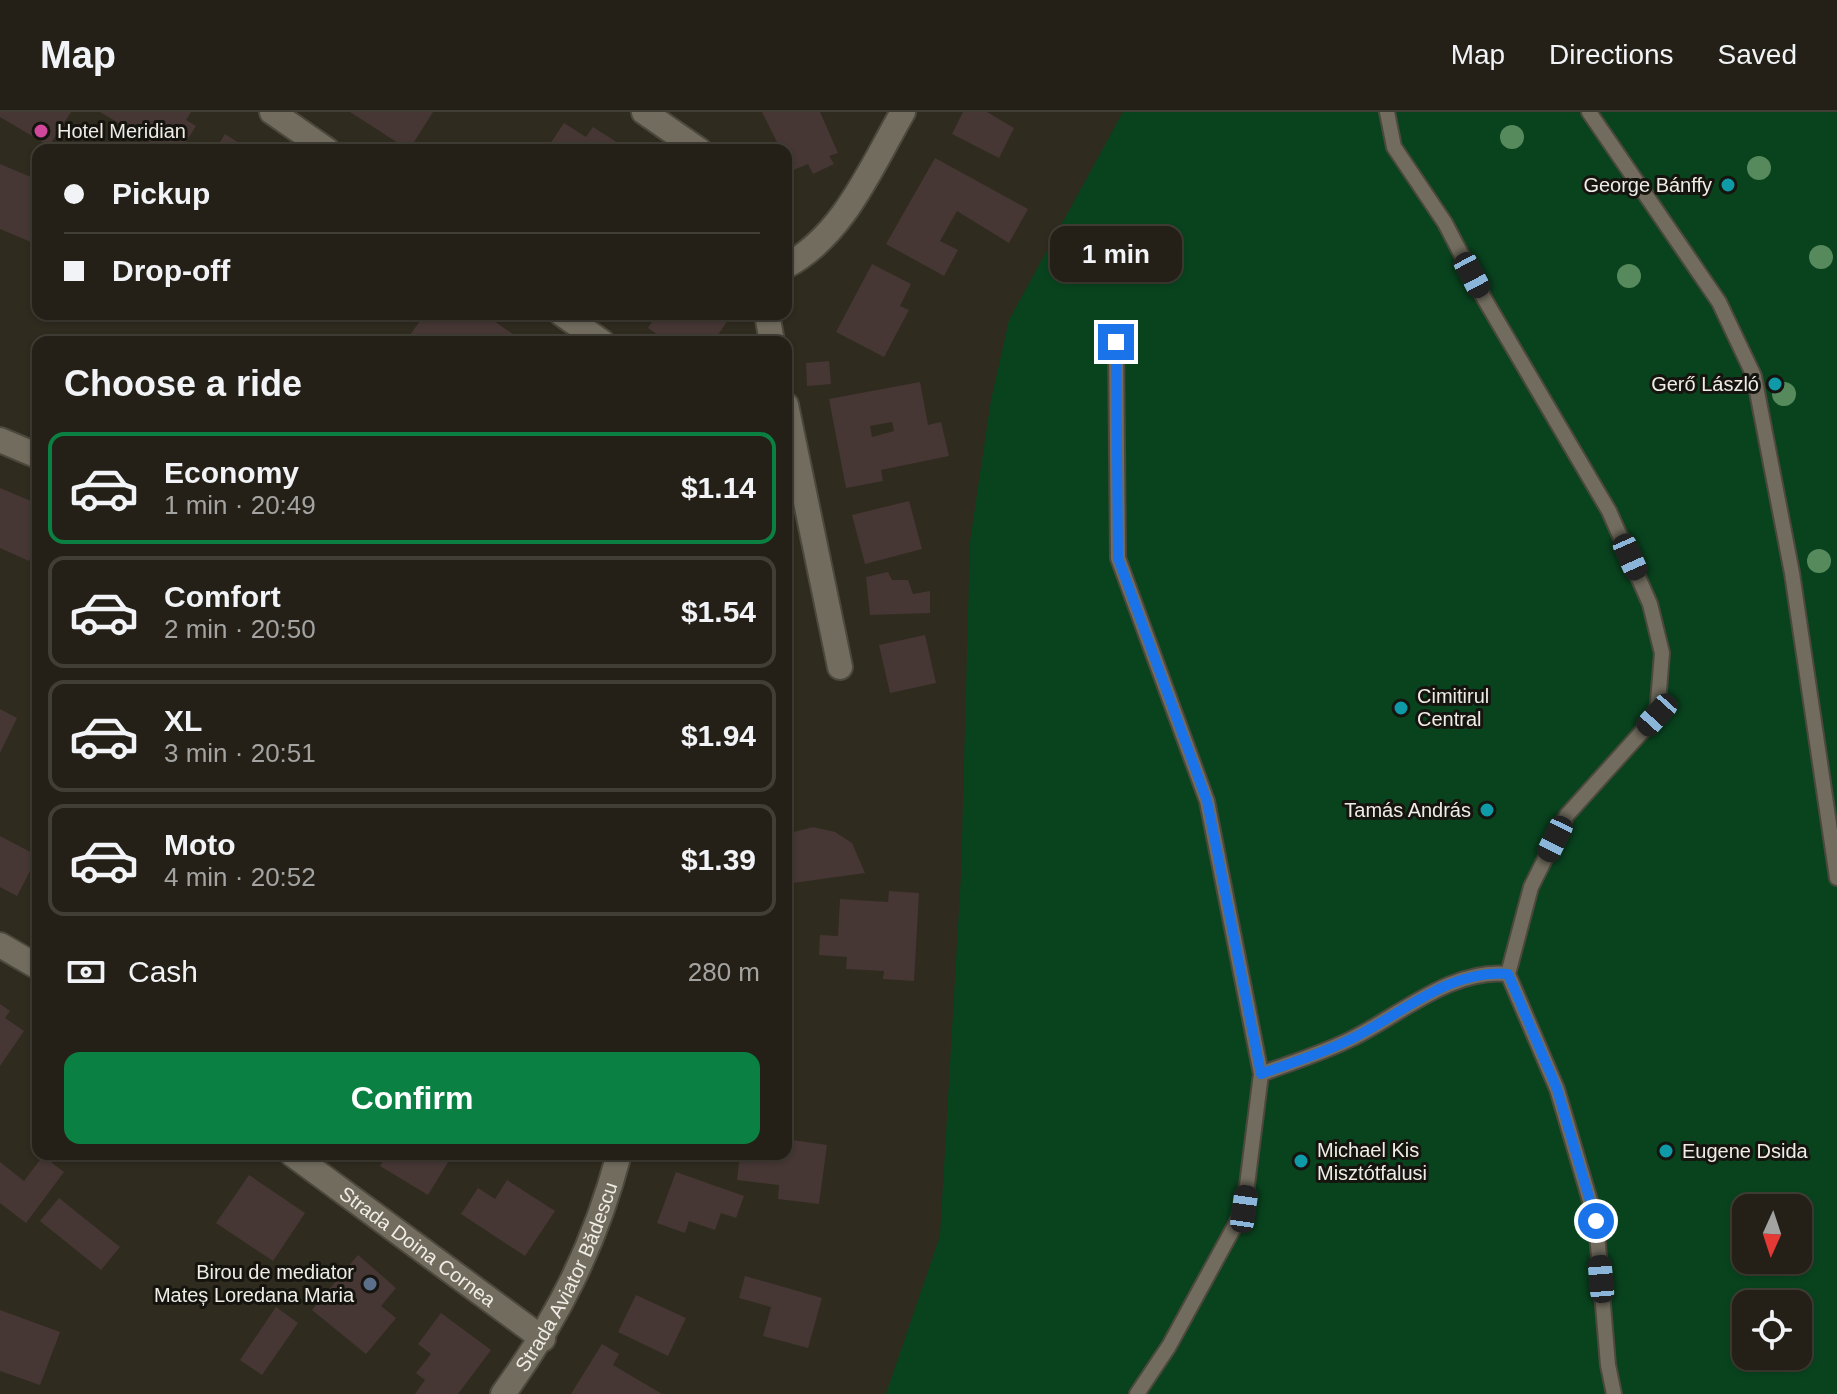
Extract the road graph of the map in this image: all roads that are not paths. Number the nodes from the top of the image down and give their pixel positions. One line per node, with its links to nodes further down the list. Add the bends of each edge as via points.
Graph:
1 (272, 112): 6 (street)
2 (644, 112): 7 (street)
3 (903, 112): 8 (street, via 839,222 809,254)
4 (1387, 112): 19 (lane, via 1394,147 1445,223 1609,511 1650,604 1662,653 1657,715 1567,815 1531,887)
5 (1589, 112): 16 (lane, via 1719,302 1754,376 1792,573)
6 (318, 144)
7 (690, 144)
8 (792, 263)
9 (571, 320): 10 (street)
10 (593, 336)
11 (1116, 342): 20 (lane, via 1118,558 1207,801)
12 (792, 434): 15 (street)
13 (0, 440): 14 (street)
14 (32, 453)
15 (840, 667)
16 (1837, 878)
17 (0, 945): 18 (street)
18 (32, 964)
19 (1508, 974): 20 (lane, via 1490,972 1439,990 1349,1040); 26 (lane, via 1557,1089 1596,1221)
20 (1261, 1074): 25 (lane, via 1244,1209)
21 (300, 1160): 23 (street, Strada Doina Cornea)
22 (617, 1160): 23 (street, Strada Aviator Bădescu, via 591,1242)
23 (543, 1339): 24 (street, Strada Aviator Bădescu)
24 (503, 1394)
25 (1137, 1394)
26 (1614, 1394)

